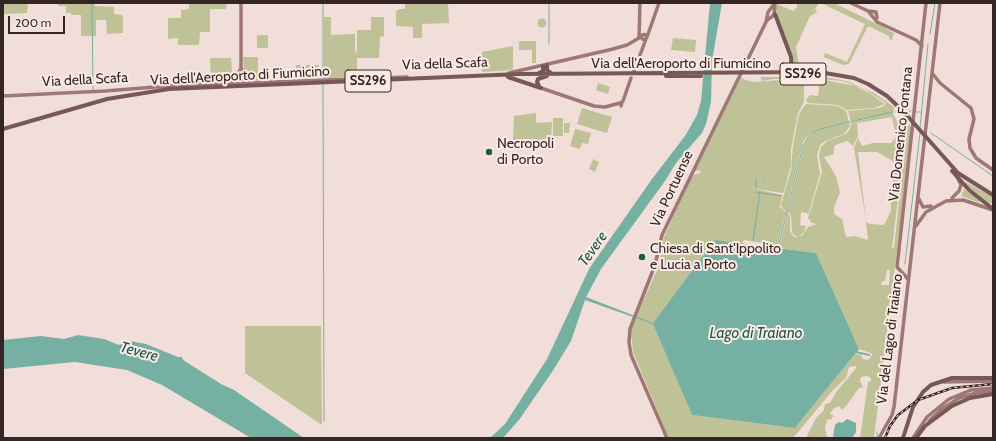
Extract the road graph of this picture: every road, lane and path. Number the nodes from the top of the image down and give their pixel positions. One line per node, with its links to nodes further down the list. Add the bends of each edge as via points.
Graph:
1 (241, 3): 14 (street)
2 (640, 3): 10 (street)
3 (659, 3): 10 (street, Via della Scafa, via 649,31)
4 (775, 3): 8 (street, Via Portuense)
5 (852, 3): 11 (street, via 874,15 879,23)
6 (926, 3): 9 (street, Via Domenico Fontana)
7 (940, 3): 15 (street, Via del Lago di Traiano)
8 (772, 14): 17 (main road, via 791,57); 48 (street, Via Portuense, via 662,235 655,265 633,319 629,337 630,352)
9 (923, 30): 11 (street, via 921,38); 12 (street, Via Domenico Fontana)
10 (643, 37): 13 (street, Via della Scafa, via 621,47); 16 (street, via 644,44)
11 (912, 38): 12 (street, via 920,42)
12 (922, 47): 41 (street, Via Domenico Fontana, via 897,267)
13 (545, 65): 18 (main road, via 542,71); 19 (main road, via 548,72); 25 (street, Via della Scafa, via 510,73)
14 (241, 67): 25 (street, via 248,80); 26 (street, via 236,79); 27 (street)
15 (932, 69): 32 (street, via 935,79 972,110 974,119 970,148 976,158); 34 (street, Via del Lago di Traiano)
16 (634, 71)
17 (788, 73): 20 (main road, Via dell'Aeroporto di Fiumicino / SS296); 31 (main road, Via dell'Aeroporto di Fiumicino / SS296, via 826,75 853,80 870,88 894,105); 31 (main road, Via dell'Aeroporto di Fiumicino / SS296, via 819,72 841,75 878,90 903,111)
18 (533, 74): 19 (main road, Via dell'Aeroporto di Fiumicino / SS296); 23 (main road, Via dell'Aeroporto di Fiumicino / SS296)
19 (557, 74): 20 (main road, Via dell'Aeroporto di Fiumicino / SS296)
20 (620, 75): 22 (main road, Via dell'Aeroporto di Fiumicino / SS296)
21 (507, 76): 22 (main road, Via dell'Aeroporto di Fiumicino / SS296); 23 (main road, Via dell'Aeroporto di Fiumicino / SS296); 28 (main road)
22 (547, 76): 28 (main road, via 538,80)
23 (484, 77): 27 (main road, Via dell'Aeroporto di Fiumicino / SS296)
24 (631, 78): 28 (street, via 621,102 601,107)
25 (256, 83): 27 (street, Via della Scafa)
26 (226, 84): 27 (street, Via della Scafa); 29 (street, Via della Scafa)
27 (241, 85): 30 (main road, Via dell'Aeroporto di Fiumicino / SS296, via 124,95)
28 (541, 88)
29 (3, 96)
30 (3, 129)
31 (950, 167): 33 (main road, Via dell'Aeroporto di Fiumicino / SS296); 35 (main road, Via dell'Aeroporto di Fiumicino / SS296, via 964,179)
32 (993, 170)
33 (956, 176): 36 (street, via 960,183 957,194 930,207); 37 (main road, Via dell'Aeroporto di Fiumicino / SS296)
34 (918, 192): 36 (street); 39 (street, Via del Lago di Traiano)
35 (993, 195)
36 (923, 207): 38 (street)
37 (993, 210): 38 (street, via 968,201 955,200 940,203)
38 (924, 213): 39 (street, via 917,223)
39 (913, 237): 40 (street, Via del Lago di Traiano)
40 (910, 267): 41 (street); 42 (street, Via del Lago di Traiano)
41 (903, 272): 42 (street)
42 (908, 280): 49 (street, Via del Lago di Traiano, via 894,407)
43 (993, 380): 50 (main road, via 946,379 931,385 918,398 910,412)
44 (993, 388): 45 (street)
45 (982, 390): 46 (street); 47 (street, via 951,403); 51 (street, via 958,394 938,407 923,422)
46 (993, 393): 47 (main road, via 956,403)
47 (925, 426): 51 (main road)
48 (667, 438)
49 (879, 438)
50 (903, 438)
51 (914, 438)

